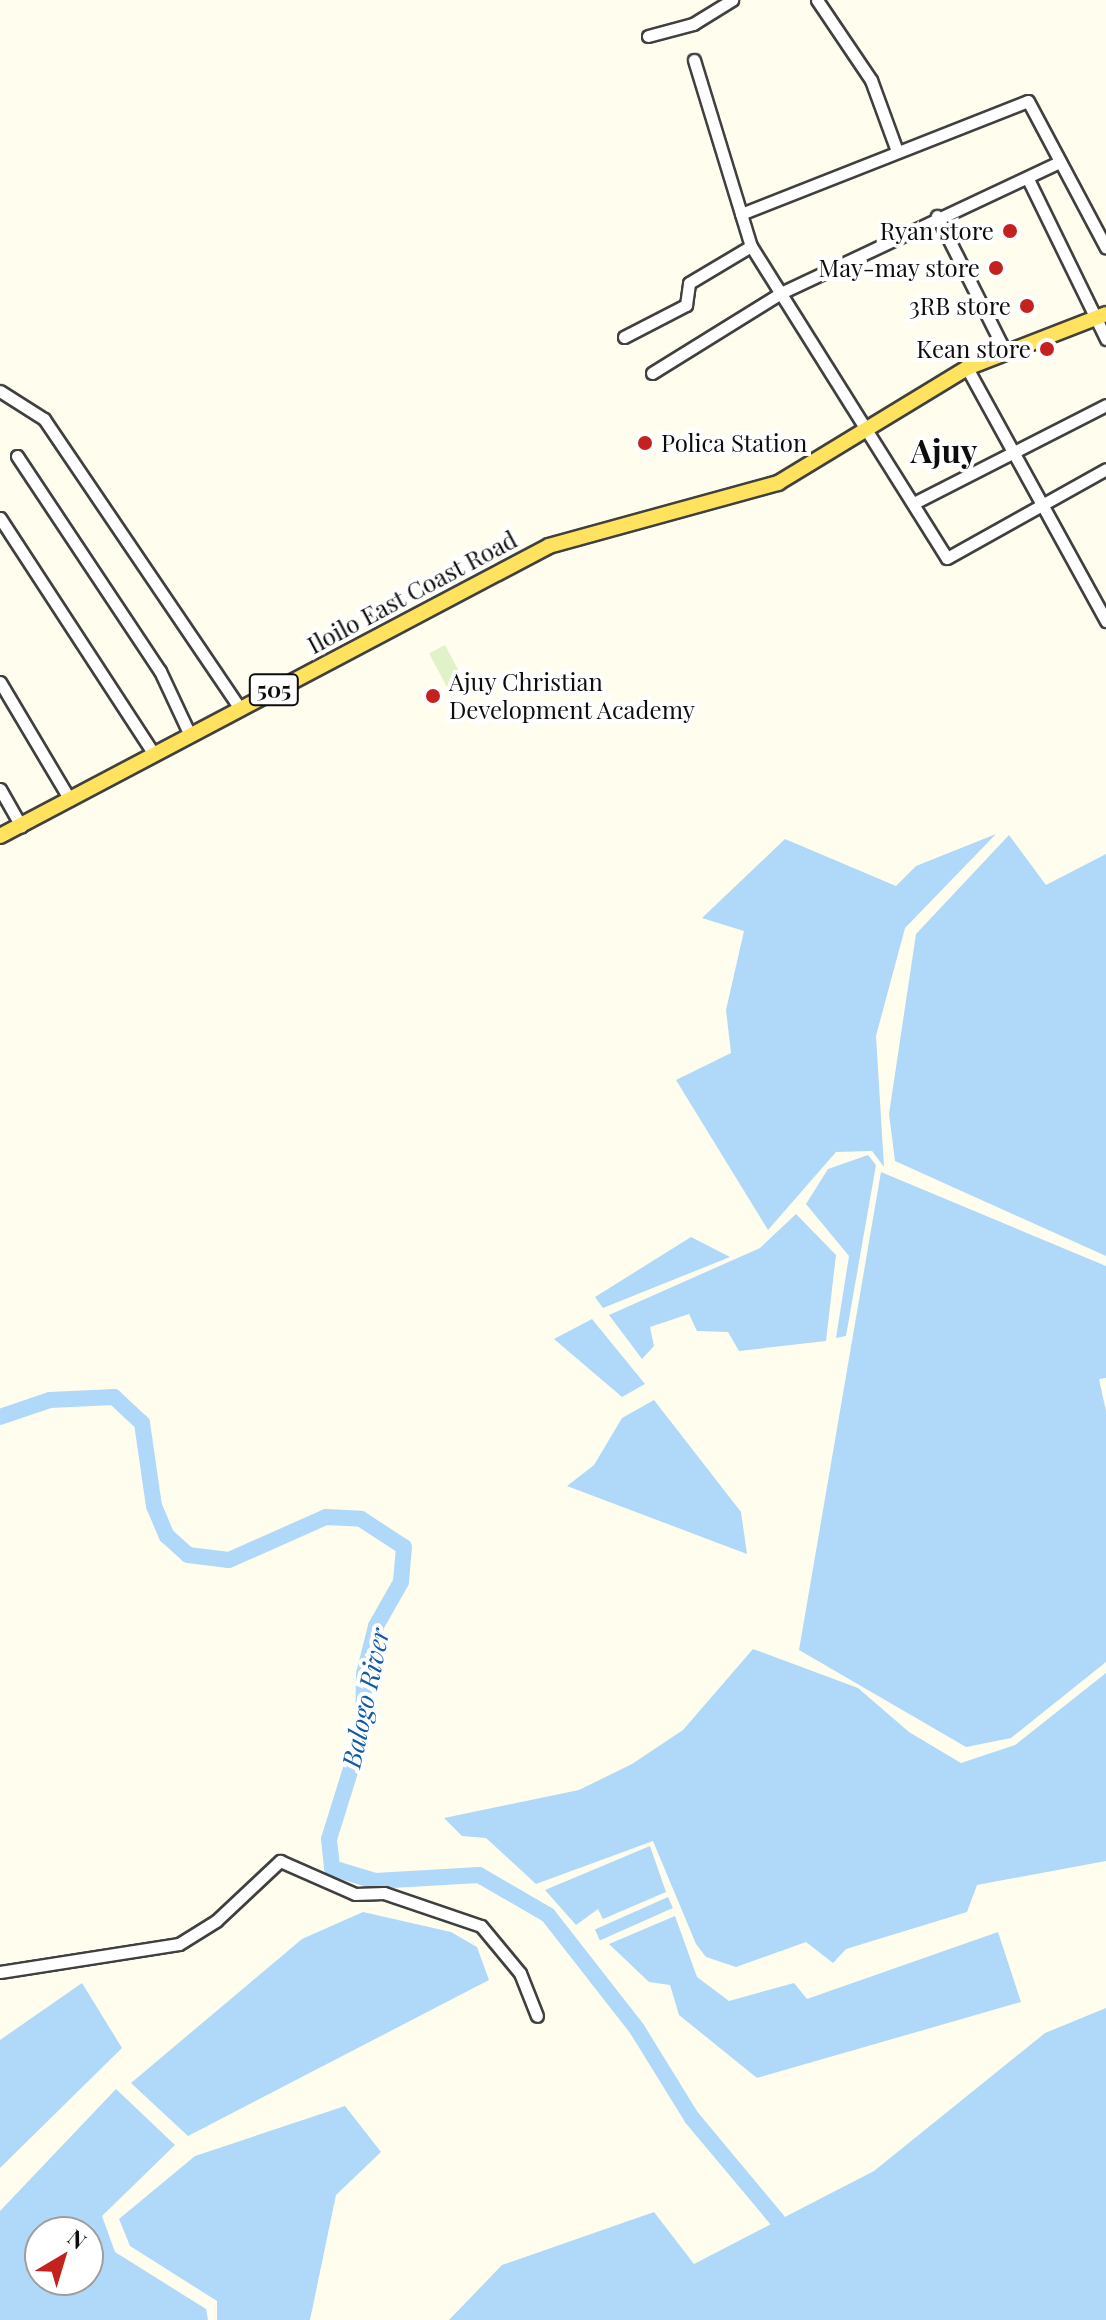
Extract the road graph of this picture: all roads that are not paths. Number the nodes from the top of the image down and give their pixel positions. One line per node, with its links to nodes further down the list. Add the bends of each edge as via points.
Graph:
1 (732, 0): 3 (street, via 693,24)
2 (817, 0): 5 (street, via 871,80)
3 (648, 36)
4 (694, 60): 8 (street)
5 (897, 151): 6 (street, via 1028,101); 8 (street)
6 (1060, 162): 7 (street); 11 (street)
7 (1028, 179): 9 (street); 13 (street)
8 (741, 214): 10 (street)
9 (937, 216): 12 (street); 16 (street)
10 (751, 246): 12 (street); 14 (street, via 689,283 686,305)
11 (1106, 248)
12 (781, 293): 18 (street); 21 (street)
13 (1101, 315): 15 (street); 16 (main road, 505)
14 (624, 337)
15 (1106, 339)
16 (1006, 353): 17 (main road, 505)
17 (967, 368): 21 (main road, 505); 23 (street)
18 (652, 373)
19 (0, 391): 30 (street, via 44,419)
20 (1106, 405): 23 (street)
21 (867, 427): 25 (street); 30 (main road, Iloilo East Coast Road / 505, via 778,483 549,546)
22 (17, 456): 31 (street, via 160,671)
23 (1014, 457): 25 (street); 26 (street)
24 (1106, 469): 26 (street)
25 (914, 503): 26 (street, via 947,558)
26 (1040, 505): 28 (street)
27 (0, 518): 32 (street)
28 (1106, 621)
29 (0, 682): 34 (street)
30 (240, 708): 31 (main road, Iloilo East Coast Road / 505)
31 (189, 733): 32 (main road, Iloilo East Coast Road / 505)
32 (154, 754): 34 (main road, Iloilo East Coast Road / 505)
33 (0, 789): 35 (street)
34 (70, 800): 35 (main road, Iloilo East Coast Road / 505)
35 (21, 826): 36 (main road, Iloilo East Coast Road / 505)
36 (0, 836)
37 (0, 1972): 38 (street, via 179,1944 216,1921 280,1861 355,1894 397,1897 481,1926 520,1973)
38 (537, 2016)

